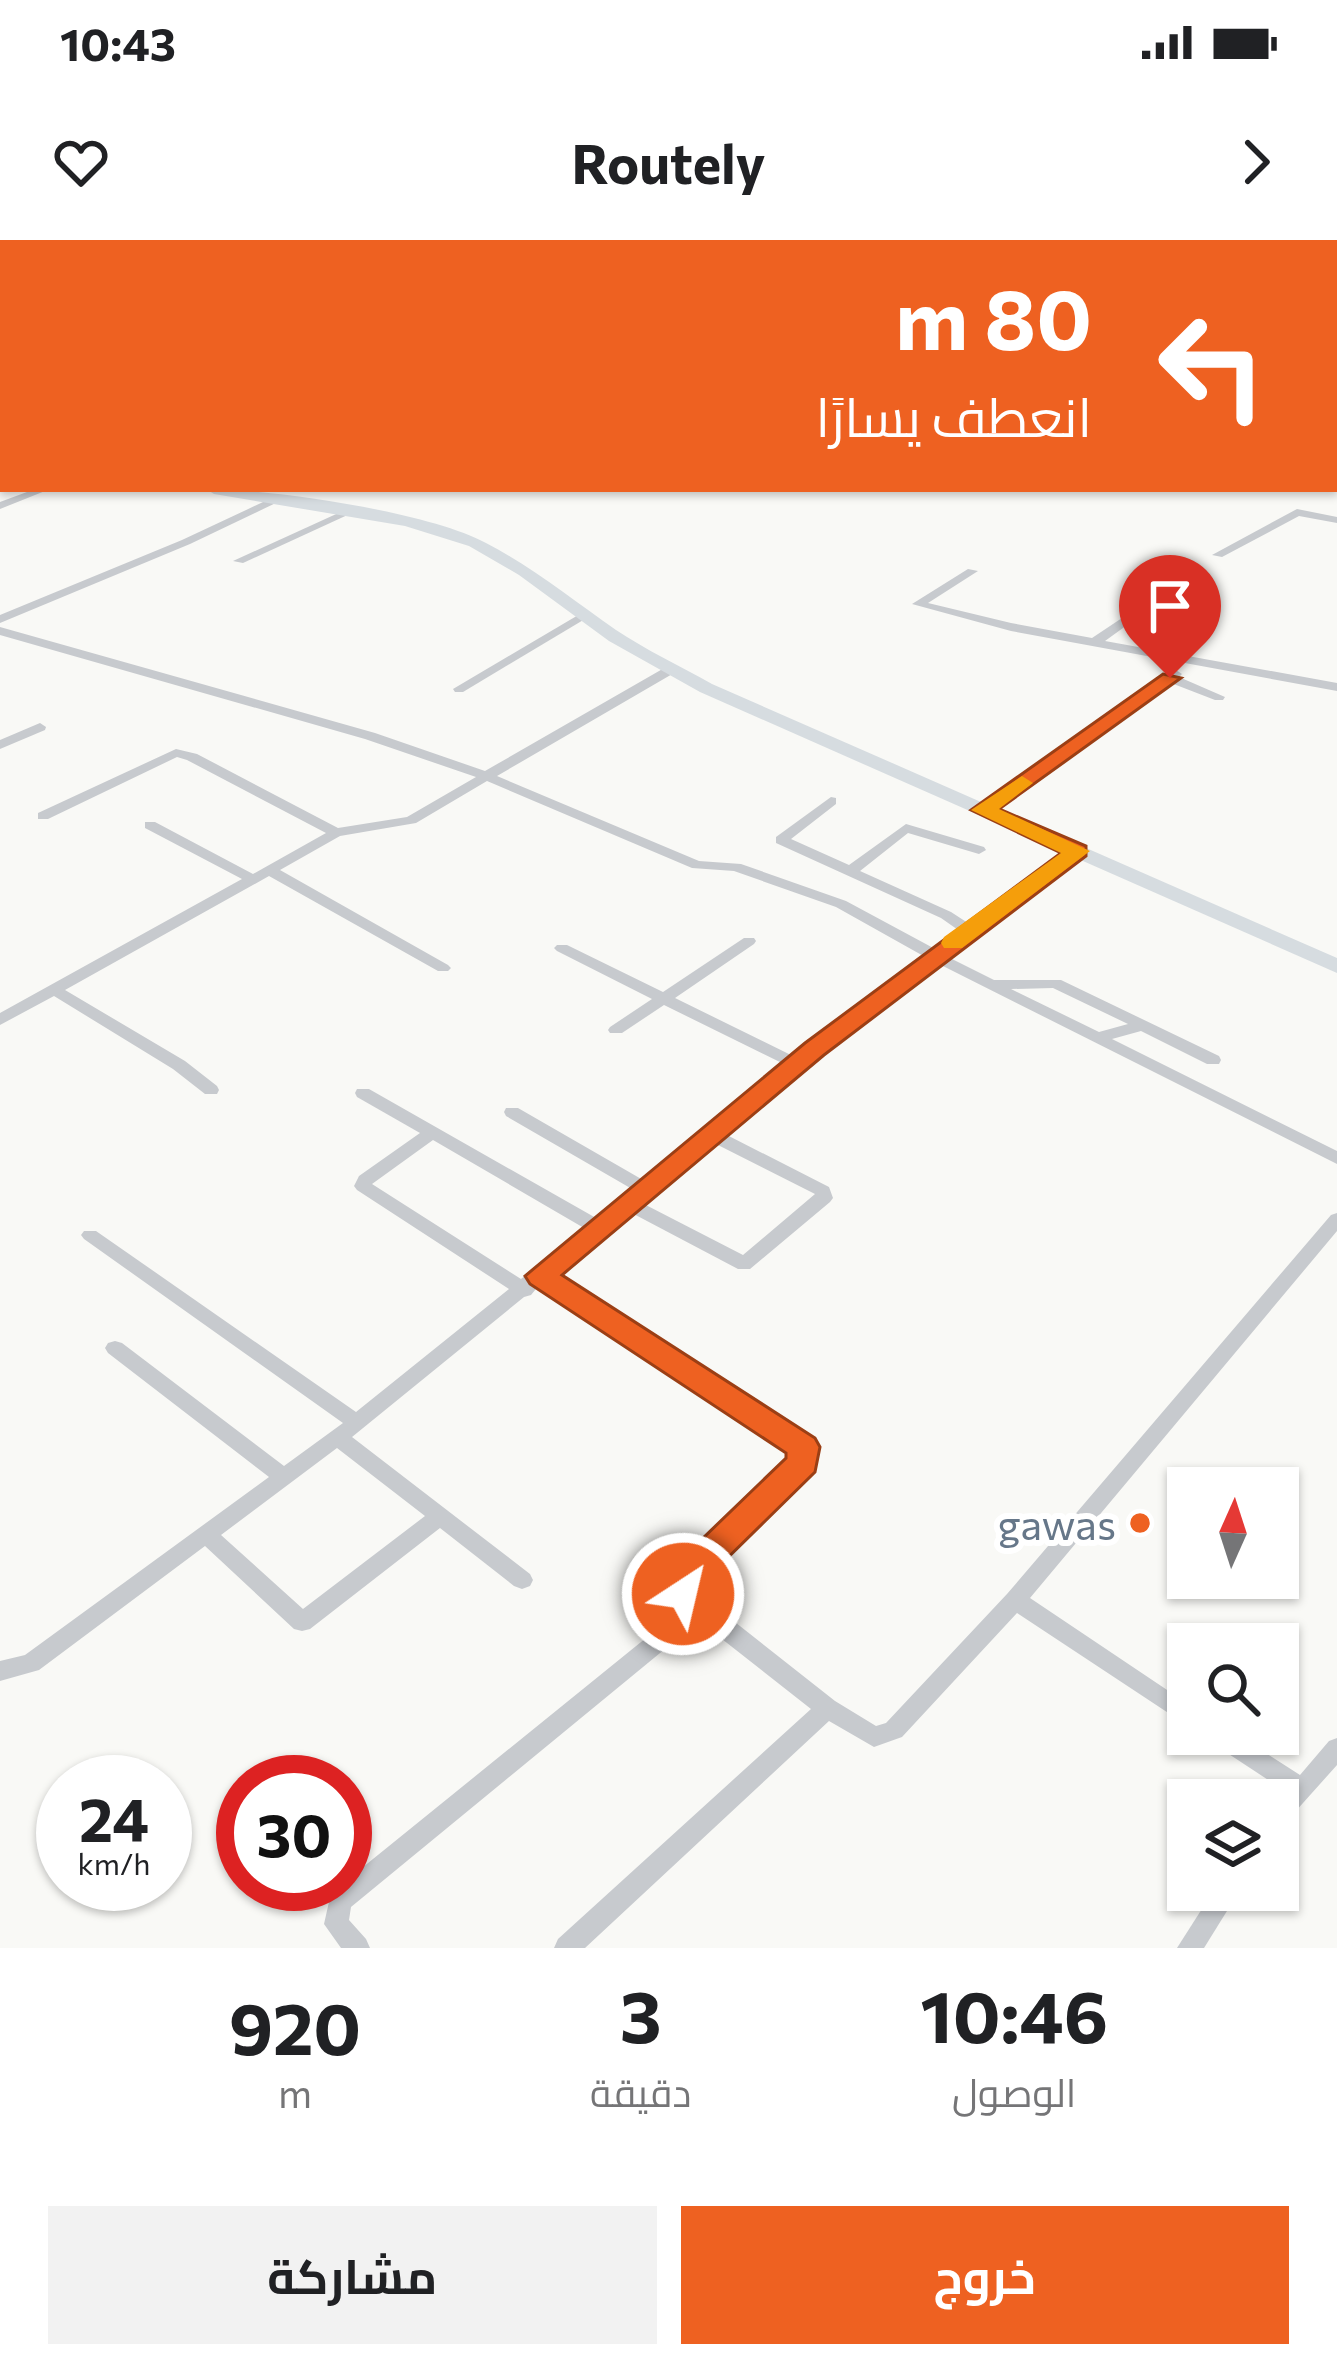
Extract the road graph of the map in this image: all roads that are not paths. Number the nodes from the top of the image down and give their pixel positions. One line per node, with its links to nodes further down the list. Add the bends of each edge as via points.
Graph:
1 (37, 492): 4 (street)
2 (231, 492): 3 (main road)
3 (276, 500): 5 (main road); 12 (street)
4 (0, 506)
5 (349, 512): 8 (street); 11 (main road, via 475,542)
6 (1337, 520): 7 (street, via 1292,513)
7 (1217, 555)
8 (239, 561)
9 (972, 571): 14 (street, via 918,604)
10 (1170, 590): 14 (street)
11 (584, 616): 15 (main road); 17 (street)
12 (0, 619)
13 (0, 631): 21 (street)
14 (1095, 642): 16 (street)
15 (670, 670): 21 (street); 23 (main road)
16 (1337, 686)
17 (459, 689)
18 (1219, 697): 23 (street, via 1173,676)
19 (40, 727): 20 (street)
20 (0, 745)
21 (486, 776): 26 (street, via 411,820); 35 (street, via 698,865 736,866 841,904)
22 (831, 801): 30 (street, via 781,840)
23 (983, 810): 28 (main road)
24 (44, 816): 26 (street, via 176,753)
25 (150, 825): 31 (street)
26 (336, 833): 29 (street)
27 (979, 850): 30 (street, via 906,828)
28 (1078, 851): 32 (street); 36 (main road)
29 (269, 870): 31 (street); 37 (street)
30 (849, 872): 32 (street)
31 (252, 879): 39 (street)
32 (968, 930): 35 (street)
33 (749, 941): 40 (street)
34 (562, 948): 40 (street)
35 (935, 956): 38 (street); 46 (street)
36 (1337, 966)
37 (443, 968)
38 (992, 985): 42 (street, via 1057,983); 44 (street)
39 (54, 990): 41 (street); 47 (street)
40 (662, 998): 43 (street); 46 (street)
41 (0, 1020)
42 (1144, 1025): 44 (street); 45 (street)
43 (616, 1030)
44 (1097, 1038): 52 (street)
45 (1213, 1060)
46 (796, 1064): 51 (street)
47 (211, 1090)
48 (363, 1093): 50 (street)
49 (512, 1112): 53 (street)
50 (432, 1132): 55 (street); 57 (street, via 363,1186)
51 (713, 1135): 53 (street); 53 (street, via 824,1198 744,1264)
52 (1337, 1158)
53 (636, 1196): 55 (street)
54 (1337, 1219): 65 (street)
55 (598, 1228): 57 (street)
56 (90, 1235): 59 (street)
57 (532, 1283): 59 (street); 66 (street, via 803,1447 803,1463 683,1580 683,1594)
58 (115, 1348): 61 (street)
59 (357, 1423): 60 (street)
60 (338, 1437): 61 (street); 62 (street)
61 (284, 1477): 63 (street)
62 (440, 1516): 63 (street, via 302,1622); 64 (street)
63 (206, 1534): 67 (street, via 31,1663)
64 (523, 1580)
65 (1015, 1600): 68 (street); 69 (street, via 889,1734 867,1735)
66 (699, 1608): 69 (street); 75 (street, via 340,1901 336,1924)
67 (0, 1671)
68 (1167, 1701)
69 (827, 1708): 76 (street)
70 (1337, 1748): 72 (street)
71 (1249, 1755): 72 (street)
72 (1302, 1789): 73 (street)
73 (1299, 1792)
74 (1214, 1911): 77 (street)
75 (357, 1948)
76 (567, 1948)
77 (1190, 1948)

